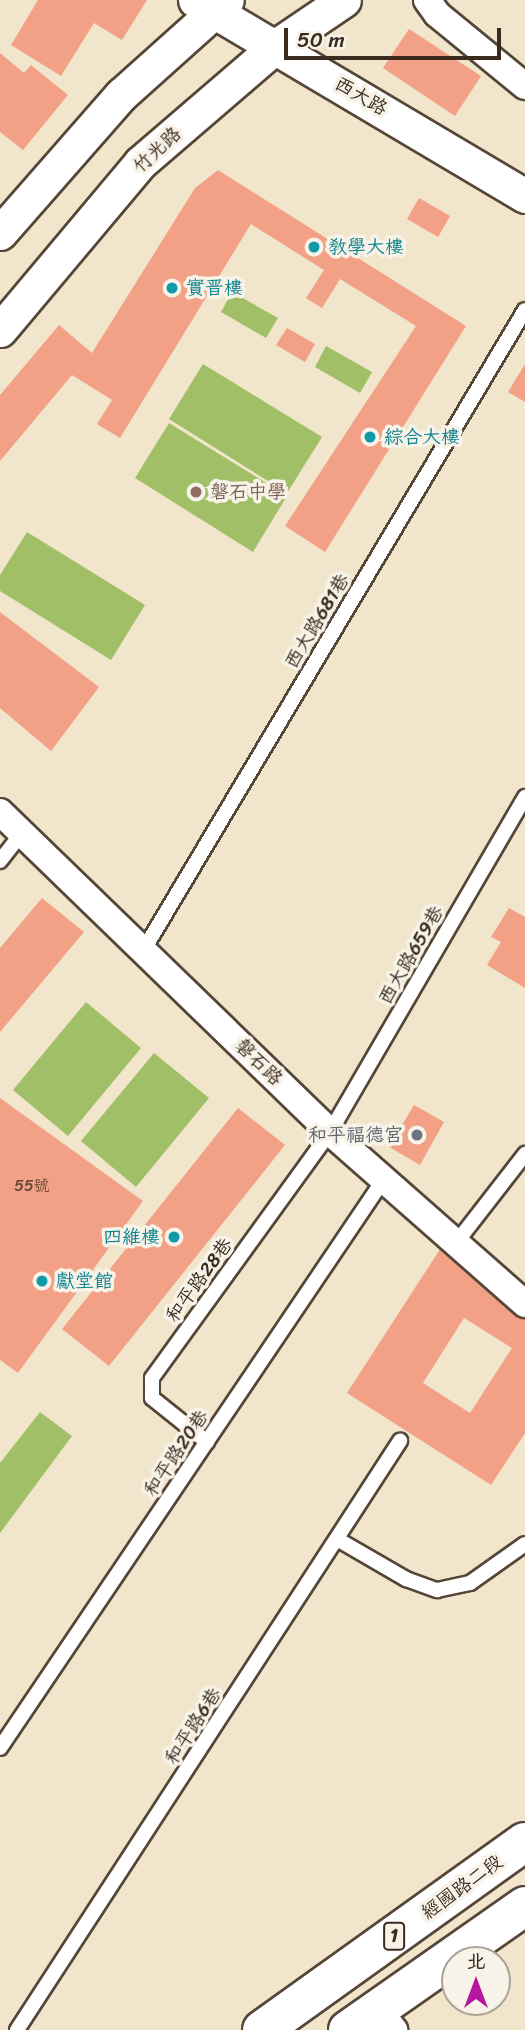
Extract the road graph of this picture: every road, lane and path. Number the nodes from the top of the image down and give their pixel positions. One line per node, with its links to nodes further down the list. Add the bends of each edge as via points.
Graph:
1 (344, 0): 4 (street, 竹光路)
2 (426, 0): 5 (street)
3 (212, 4): 4 (street, 西大路); 7 (street, via 121,95)
4 (276, 46): 6 (street, 西大路); 9 (street, 竹光路, via 140,163)
5 (525, 86)
6 (525, 196)
7 (0, 233)
8 (525, 310): 14 (lane, 西大路681巷)
9 (0, 330)
10 (525, 797): 15 (lane, 西大路659巷)
11 (0, 812): 12 (street, 磐石路)
12 (22, 833): 13 (lane); 14 (street, 磐石路)
13 (0, 861)
14 (143, 951): 15 (street, 磐石路)
15 (330, 1132): 17 (street, 磐石路); 21 (lane, 和平路28巷, via 152,1378 152,1398)
16 (525, 1154): 18 (lane)
17 (384, 1179): 18 (street, 磐石路); 21 (lane, 和平路20巷)
18 (456, 1243): 19 (street, 磐石路)
19 (525, 1304)
20 (400, 1441): 22 (lane, 和平路6巷)
21 (207, 1442): 24 (lane, 和平路20巷)
22 (337, 1539): 23 (lane, via 406,1579 437,1590 470,1583); 28 (lane, 和平路6巷)
23 (525, 1544)
24 (0, 1748)
25 (525, 1842): 29 (main road, 經國路二段 / 1)
26 (525, 1906): 27 (main road)
27 (374, 2023)
28 (17, 2030)
29 (262, 2030)

